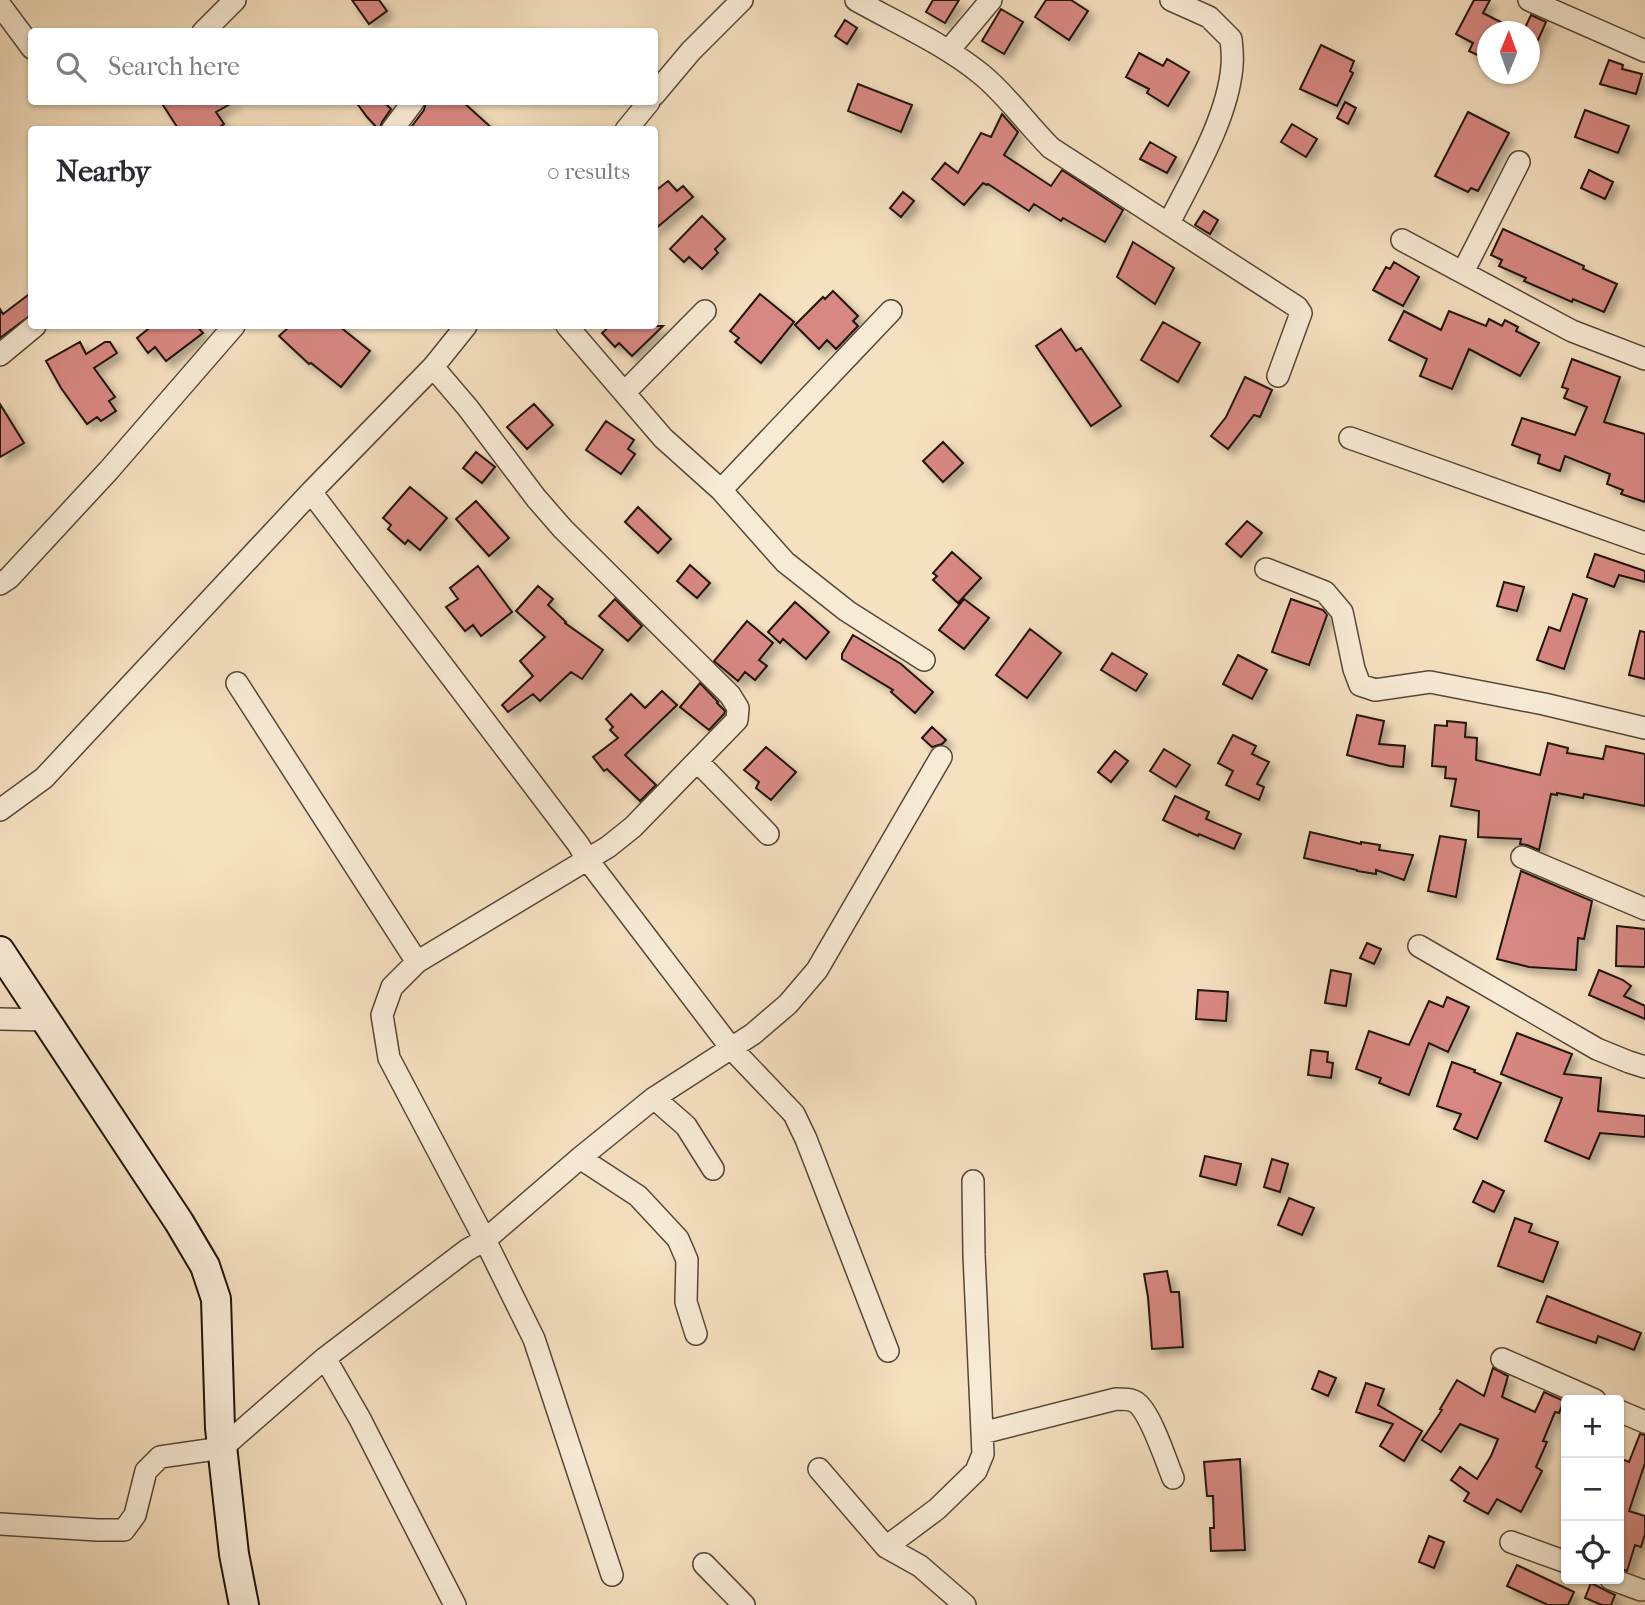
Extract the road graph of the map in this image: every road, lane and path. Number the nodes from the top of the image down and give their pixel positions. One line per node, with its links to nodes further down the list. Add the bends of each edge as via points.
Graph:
1 (235, 0): 8 (street)
2 (742, 0): 12 (street)
3 (856, 0): 10 (street)
4 (991, 0): 10 (street)
5 (1171, 0): 18 (street, via 1209,17 1231,39 1232,66 1226,99 1210,140)
6 (1529, 0): 11 (street)
7 (0, 5): 9 (street)
8 (207, 28)
9 (28, 43)
10 (949, 50): 18 (street, via 1003,95 1051,148)
11 (1645, 51)
12 (658, 90)
13 (412, 105): 15 (street)
14 (647, 105): 16 (street)
15 (395, 126)
16 (629, 126)
17 (1518, 162): 20 (street)
18 (1169, 223): 30 (street, via 1297,307 1301,313)
19 (1402, 240): 20 (street)
20 (1463, 272): 28 (street, via 1572,331)
21 (705, 311): 31 (street)
22 (891, 311): 33 (street)
23 (31, 329): 27 (street)
24 (231, 329): 37 (street, via 109,470)
25 (464, 329): 29 (street)
26 (570, 329): 31 (street)
27 (0, 355)
28 (1645, 359)
29 (433, 367): 34 (street); 42 (street, via 563,529 730,695 738,708 737,720)
30 (1278, 376)
31 (625, 392): 33 (street, via 663,438)
32 (1350, 438): 35 (street)
33 (721, 491): 38 (street, via 785,562 847,611)
34 (312, 492): 43 (street, via 44,778); 46 (street)
35 (1645, 543)
36 (1266, 569): 40 (street, via 1325,592 1342,612 1360,685 1375,690 1430,682)
37 (0, 584)
38 (924, 660)
39 (237, 683): 50 (street)
40 (1645, 728)
41 (941, 757): 53 (street, via 817,970 788,1004)
42 (697, 761): 44 (street); 46 (street, via 633,827)
43 (0, 810)
44 (768, 834)
45 (1522, 857): 47 (street)
46 (587, 859): 50 (street); 53 (street)
47 (1645, 909)
48 (1419, 946): 54 (street, via 1597,1048)
49 (0, 951): 52 (street)
50 (417, 962): 59 (street, via 393,987 382,1015 389,1058)
51 (0, 1019): 52 (street)
52 (46, 1020): 68 (street, via 205,1266 216,1299)
53 (731, 1048): 55 (street); 61 (street, via 794,1114)
54 (1645, 1066)
55 (654, 1098): 56 (street); 57 (street, via 686,1126)
56 (580, 1158): 59 (street); 60 (street, via 638,1196 678,1240 687,1260 686,1302)
57 (713, 1170)
58 (973, 1181): 67 (street)
59 (485, 1240): 62 (street); 76 (street, via 534,1339)
60 (696, 1334)
61 (888, 1351)
62 (325, 1358): 68 (street); 80 (street)
63 (1502, 1359): 64 (street)
64 (1584, 1395)
65 (1624, 1413): 66 (street)
66 (1645, 1422)
67 (982, 1433): 70 (street, via 1129,1399 1138,1403 1153,1427); 73 (street, via 984,1454 976,1471 937,1509)
68 (222, 1448): 71 (street, via 160,1457 146,1471 135,1515 124,1530); 79 (street)
69 (819, 1469): 73 (street)
70 (1173, 1478)
71 (0, 1524)
72 (1511, 1542): 74 (street)
73 (886, 1547): 82 (street, via 919,1566)
74 (1561, 1560)
75 (704, 1564): 81 (street)
76 (612, 1575)
77 (1624, 1584): 78 (street)
78 (1641, 1591)
79 (244, 1605)
80 (455, 1605)
81 (744, 1605)
82 (965, 1605)

